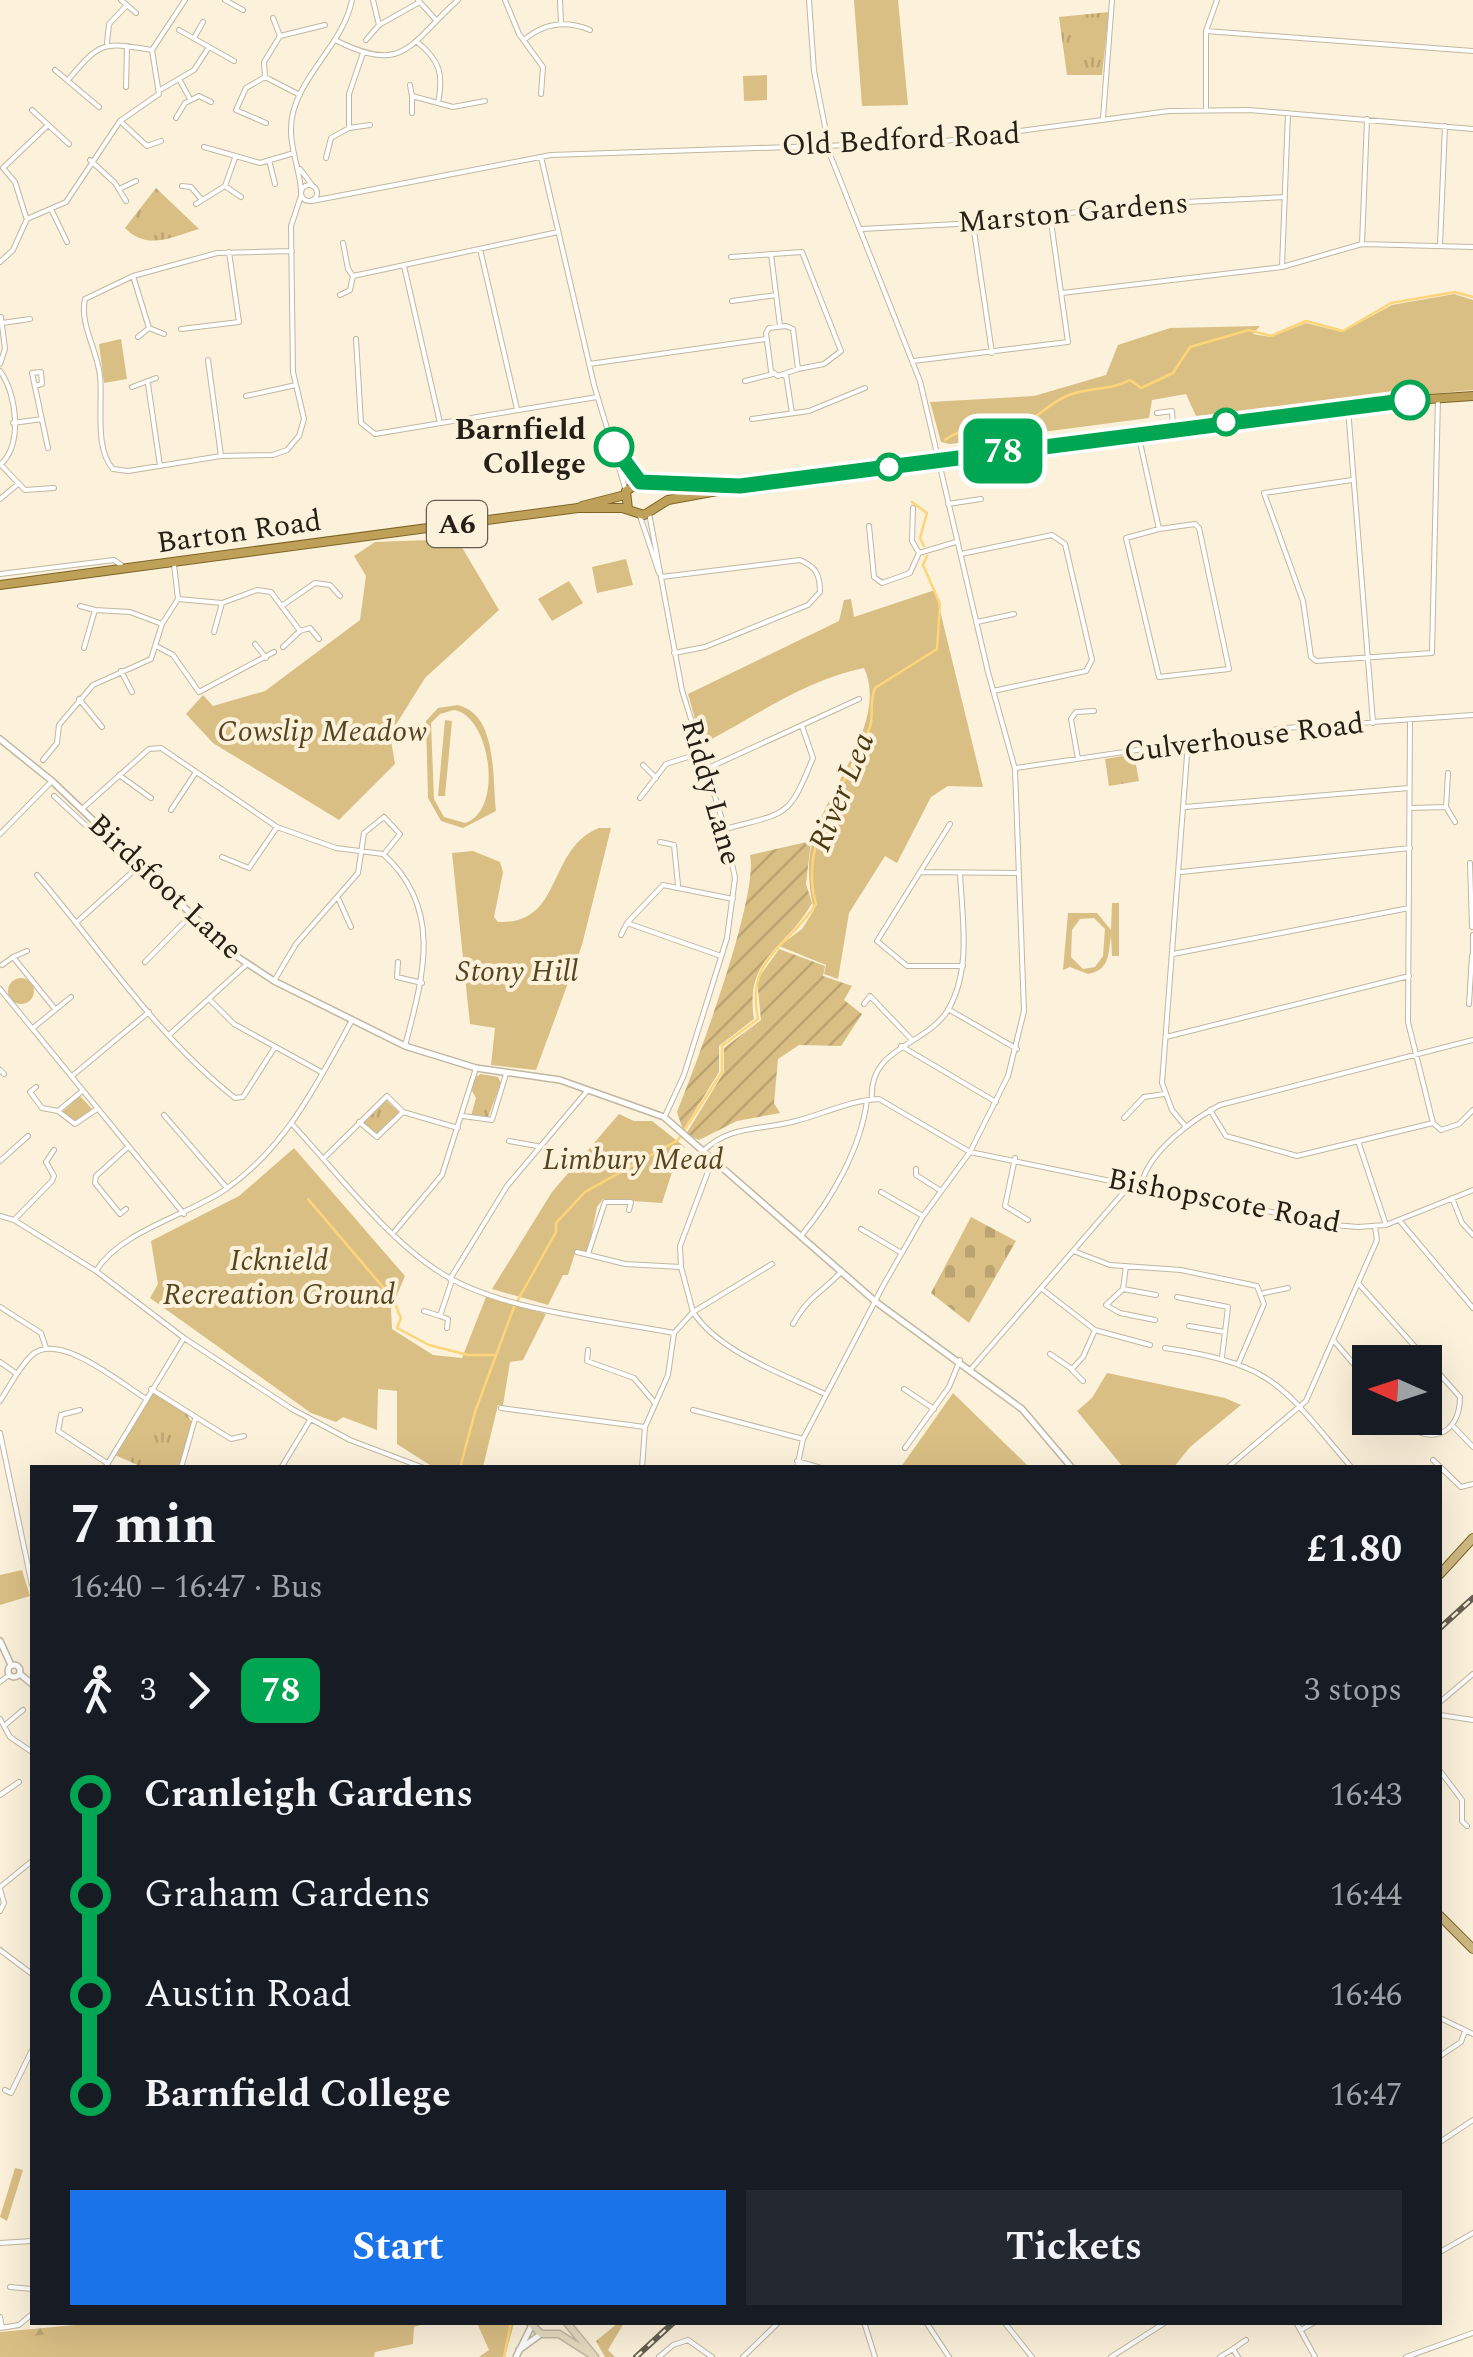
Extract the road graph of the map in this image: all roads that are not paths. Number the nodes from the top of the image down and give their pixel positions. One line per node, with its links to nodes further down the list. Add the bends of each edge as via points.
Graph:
1 (185, 0): 34 (street)
2 (225, 0): 12 (street)
3 (352, 0): 27 (street)
4 (374, 0): 21 (street)
5 (458, 0): 17 (street)
6 (505, 0): 29 (street)
7 (560, 0): 19 (street)
8 (809, 0): 69 (street)
9 (1112, 0): 58 (street)
10 (1217, 0): 24 (street)
11 (124, 2): 15 (street); 31 (street, via 109,24)
12 (233, 2): 14 (street)
13 (418, 2): 17 (street); 21 (street)
14 (243, 10)
15 (136, 13)
16 (273, 18): 25 (street)
17 (436, 20): 30 (street)
18 (203, 22): 26 (street)
19 (561, 24): 23 (street); 29 (street)
20 (326, 25): 25 (street)
21 (379, 25): 28 (street)
22 (179, 30): 26 (street)
23 (590, 30)
24 (1206, 32): 35 (street); 54 (street)
25 (280, 36): 39 (street, via 264,62)
26 (194, 38): 33 (street)
27 (335, 40): 36 (street); 45 (street)
28 (366, 40)
29 (524, 40): 46 (street, via 543,67)
30 (416, 41): 36 (street, via 398,55); 51 (street, via 440,67)
31 (107, 43): 32 (street); 40 (street)
32 (127, 46): 34 (street); 42 (street, via 126,84)
33 (209, 47): 37 (street); 41 (street)
34 (152, 50): 44 (street)
35 (1473, 51)
36 (363, 54): 65 (street, via 349,94)
37 (234, 61)
38 (56, 70): 40 (street)
39 (264, 78): 45 (street); 61 (street, via 246,88 236,110)
40 (68, 80): 52 (street)
41 (179, 80): 44 (street); 48 (street)
42 (134, 82)
43 (410, 85): 47 (street)
44 (160, 90): 60 (street)
45 (300, 94): 72 (street, via 290,130)
46 (540, 94)
47 (412, 96): 51 (street); 55 (street)
48 (190, 99): 50 (street); 57 (street)
49 (485, 101): 51 (street)
50 (211, 102)
51 (438, 104)
52 (98, 107)
53 (32, 110): 63 (street)
54 (1206, 110): 56 (street, Old Bedford Road); 58 (street, Old Bedford Road)
55 (412, 113)
56 (1288, 113): 59 (street, Old Bedford Road); 90 (street)
57 (176, 118)
58 (1103, 118): 69 (street, Old Bedford Road, via 1027,133)
59 (1367, 120): 64 (street, Old Bedford Road); 102 (street)
60 (120, 122): 70 (street); 77 (street)
61 (266, 122)
62 (370, 125): 65 (street)
63 (47, 126): 68 (street); 80 (street)
64 (1445, 126): 66 (street, Old Bedford Road); 103 (street)
65 (349, 128): 76 (street, via 330,138)
66 (1473, 129)
67 (161, 141): 70 (street)
68 (69, 144)
69 (828, 146): 74 (street, Old Bedford Road); 98 (street)
70 (148, 147): 73 (street)
71 (204, 148): 75 (street)
72 (294, 153): 78 (street); 79 (street)
73 (146, 156)
74 (540, 157): 89 (street, Old Bedford Road); 99 (street)
75 (234, 158): 78 (street); 84 (street)
76 (326, 158)
77 (90, 160): 86 (street); 94 (street, via 76,190)
78 (269, 160): 82 (street)
79 (298, 165): 85 (street); 87 (street)
80 (2, 170): 96 (street, via 15,182)
81 (136, 181): 86 (street)
82 (275, 184)
83 (182, 186): 84 (street, via 199,202)
84 (225, 186): 88 (street)
85 (314, 187): 87 (street); 89 (street); 92 (street)
86 (119, 189): 91 (street)
87 (301, 194): 92 (street); 93 (street)
88 (241, 197)
89 (332, 197): 92 (street, Old Bedford Road)
90 (1286, 198): 95 (street, Marston Gardens); 112 (street)
91 (126, 201)
92 (311, 201): 93 (street, Old Bedford Road)
93 (299, 208): 107 (street, via 291,226)
94 (52, 210): 96 (street); 100 (street)
95 (1050, 215): 97 (street, Marston Gardens); 115 (street)
96 (27, 219): 110 (street)
97 (972, 224): 98 (street, Marston Gardens); 130 (street)
98 (861, 229): 132 (street)
99 (558, 232): 105 (street); 134 (street)
100 (67, 242)
101 (343, 243): 114 (street)
102 (1362, 244): 103 (street); 112 (street)
103 (1440, 246): 104 (street)
104 (1473, 246)
105 (480, 249): 111 (street); 153 (street)
106 (229, 252): 107 (street); 113 (street); 122 (street)
107 (292, 252): 142 (street)
108 (771, 254): 109 (street); 117 (street); 135 (street, via 802,252 841,354)
109 (731, 257)
110 (0, 262)
111 (404, 266): 114 (street); 160 (street)
112 (1282, 267): 115 (street)
113 (133, 276): 124 (street); 171 (street, via 85,299 83,313 96,349 105,459 120,471)
114 (354, 276): 116 (street, via 350,290)
115 (1062, 293): 130 (street, via 1069,338 1064,344)
116 (340, 295)
117 (776, 295): 118 (street); 123 (street)
118 (732, 301)
119 (30, 319): 120 (street)
120 (1, 320): 133 (street)
121 (248, 320): 122 (street)
122 (239, 322): 125 (street)
123 (780, 326): 129 (street, via 769,328); 135 (street, via 793,329)
124 (148, 328): 126 (street); 127 (street)
125 (180, 329)
126 (164, 334)
127 (138, 338)
128 (356, 338): 160 (street, via 364,429 375,434)
129 (766, 340): 134 (street); 137 (street)
130 (992, 354): 132 (street)
131 (208, 360): 167 (street)
132 (913, 360): 168 (street)
133 (0, 364)
134 (590, 364): 150 (street)
135 (798, 370): 138 (street)
136 (0, 371): 146 (street)
137 (773, 374): 138 (street); 140 (street)
138 (786, 375): 156 (street)
139 (156, 378): 141 (street)
140 (745, 382)
141 (148, 384): 144 (street); 171 (street)
142 (296, 384): 148 (street); 164 (street, via 304,418)
143 (38, 385): 158 (street)
144 (132, 387)
145 (865, 388): 156 (street)
146 (10, 391): 147 (street); 161 (street)
147 (0, 393)
148 (246, 396)
149 (1472, 396): 151 (highway)
150 (598, 397): 153 (street); 169 (street)
151 (1438, 398): 152 (highway); 216 (street, via 1435,650)
152 (1348, 405): 162 (highway); 172 (street)
153 (518, 409): 160 (street)
154 (1180, 410): 155 (street)
155 (1172, 411): 157 (street); 162 (street)
156 (792, 413): 159 (street)
157 (1158, 413)
158 (42, 419): 161 (street); 166 (street)
159 (752, 419)
160 (440, 423)
161 (13, 424): 170 (street, via 13,448)
162 (1173, 429): 163 (highway)
163 (1138, 434): 168 (highway); 186 (street)
164 (299, 436): 165 (street); 167 (street, via 280,453)
165 (310, 441)
166 (48, 448)
167 (222, 456): 171 (street)
168 (940, 460): 175 (highway); 180 (street)
169 (621, 463): 173 (street); 177 (street)
170 (0, 465): 174 (street)
171 (160, 466)
172 (1352, 480): 216 (street); 216 (street, via 1268,491 1264,497 1296,574 1312,657)
173 (644, 483): 175 (highway); 177 (highway, A6); 184 (highway, via 657,494)
174 (18, 484): 176 (street, via 30,491); 179 (street)
175 (740, 486): 184 (highway, via 668,500)
176 (54, 488)
177 (626, 493): 181 (highway, A6); 183 (highway)
178 (980, 498): 180 (street)
179 (0, 499)
180 (948, 504): 187 (street)
181 (578, 508): 183 (highway, A6); 190 (highway, Barton Road / A6)
182 (913, 508): 188 (street)
183 (628, 510): 184 (highway, A6)
184 (647, 512): 194 (street, Riddy Lane); 194 (street, Riddy Lane)
185 (869, 526): 188 (street, via 877,581 910,574)
186 (1159, 529): 186 (street, via 1199,528 1229,668 1160,677 1126,538)
187 (956, 542): 188 (street); 189 (street)
188 (918, 553)
189 (959, 554): 204 (street); 218 (street, via 1052,535 1065,544 1092,660 1086,670)
190 (174, 564): 192 (highway, Barton Road / A6); 198 (street)
191 (32, 570): 192 (street, Barton Road, via 114,560); 193 (street, Barton Road); 195 (street)
192 (122, 570): 195 (highway, Barton Road / A6)
193 (0, 574)
194 (661, 577): 214 (street, Riddy Lane); 214 (street, via 800,560 820,576 820,592 808,605 706,647)
195 (33, 581): 196 (highway, Barton Road / A6)
196 (0, 585)
197 (340, 596): 200 (street, via 330,585 315,583)
198 (178, 599): 199 (street); 205 (street)
199 (222, 603): 200 (street, via 258,590); 207 (street)
200 (283, 605): 206 (street)
201 (80, 606): 202 (street)
202 (96, 610): 205 (street, via 130,612); 212 (street)
203 (1014, 614): 204 (street)
204 (977, 622): 218 (street)
205 (162, 624): 210 (street)
206 (300, 631): 208 (street, via 310,628); 211 (street)
207 (214, 632)
208 (320, 639)
209 (255, 644): 215 (street)
210 (158, 647): 215 (street, via 173,655 199,692); 217 (street, via 145,664)
211 (283, 647)
212 (84, 648)
213 (274, 652): 215 (street)
214 (674, 653): 232 (street, Riddy Lane)
215 (266, 658)
216 (1367, 658): 225 (street)
217 (121, 671): 219 (street); 220 (street)
218 (994, 691): 236 (street)
219 (132, 692)
220 (79, 699): 227 (street); 230 (street, via 59,726)
221 (858, 699): 226 (street)
222 (1094, 710): 233 (street, via 1072,718)
223 (1473, 715): 224 (street, Culverhouse Road)
224 (1410, 720): 225 (street, Culverhouse Road); 243 (street)
225 (1372, 722): 229 (street, Culverhouse Road)
226 (802, 726): 237 (street); 257 (street, via 813,758 794,804)
227 (102, 727)
228 (0, 739): 242 (street, Birdsfoot Lane)
229 (1188, 742): 233 (street, Culverhouse Road); 248 (street)
230 (57, 743): 231 (street); 234 (street)
231 (64, 753)
232 (701, 753): 237 (street, Riddy Lane); 241 (street, via 666,764)
233 (1078, 759): 236 (street, Culverhouse Road)
234 (43, 760)
235 (643, 765): 241 (street)
236 (1016, 768): 270 (street)
237 (706, 769): 257 (street, Riddy Lane)
238 (196, 772): 240 (street, via 161,748 149,749); 252 (street); 256 (street)
239 (1448, 773): 250 (street)
240 (118, 776): 246 (street); 251 (street)
241 (656, 778): 247 (street)
242 (52, 781): 245 (street, Birdsfoot Lane); 259 (street)
243 (1409, 788): 248 (street); 249 (street)
244 (54, 796): 245 (street)
245 (64, 796): 251 (street, Birdsfoot Lane); 253 (street)
246 (151, 798)
247 (640, 798)
248 (1183, 807): 268 (street)
249 (1410, 808): 250 (street); 261 (street)
250 (1446, 808): 254 (street)
251 (81, 809): 253 (street, Birdsfoot Lane)
252 (171, 810)
253 (89, 820): 258 (street); 266 (street, Birdsfoot Lane)
254 (1455, 822)
255 (950, 824): 267 (street)
256 (277, 827): 262 (street); 264 (street, via 249,868)
257 (725, 829): 274 (street, Riddy Lane)
258 (93, 832)
259 (0, 834)
260 (660, 842): 272 (street, via 674,845)
261 (1410, 848): 268 (street); 276 (street)
262 (361, 851): 263 (street); 263 (street, via 364,833 384,817 400,834); 275 (street, via 358,873)
263 (383, 854): 296 (street, via 417,894 423,912)
264 (222, 857)
265 (1470, 863): 273 (street)
266 (140, 865): 277 (street, Birdsfoot Lane); 278 (street)
267 (920, 872): 269 (street); 293 (street, via 878,945 907,966)
268 (1178, 872): 285 (street)
269 (960, 873): 270 (street); 293 (street)
270 (1020, 873): 314 (street, via 1024,1012)
271 (37, 875): 278 (street)
272 (678, 885): 274 (street); 279 (street, via 656,888)
273 (1471, 894): 281 (street)
274 (735, 899): 286 (street, Riddy Lane)
275 (339, 900): 280 (street); 295 (street, via 307,930)
276 (1409, 908): 285 (street); 294 (street)
277 (191, 915): 289 (street); 291 (street, Birdsfoot Lane)
278 (77, 922): 304 (street)
279 (627, 923): 282 (street); 286 (street)
280 (351, 927)
281 (1472, 927)
282 (621, 934)
283 (1473, 935): 287 (street)
284 (27, 951): 288 (street)
285 (1172, 954): 308 (street)
286 (721, 956): 333 (street, Riddy Lane)
287 (1472, 956): 301 (street)
288 (13, 957): 292 (street); 302 (street)
289 (145, 962)
290 (398, 962): 296 (street, via 397,977)
291 (247, 964): 295 (street, Birdsfoot Lane); 299 (street)
292 (2, 965)
293 (963, 966): 303 (street)
294 (1408, 976): 308 (street); 315 (street)
295 (274, 980): 305 (street, Birdsfoot Lane)
296 (422, 983): 311 (street)
297 (0, 990): 306 (street)
298 (71, 997): 302 (street)
299 (211, 1002): 307 (street); 313 (street)
300 (864, 1004): 309 (street, via 870,996)
301 (1468, 1004)
302 (56, 1009): 306 (street)
303 (948, 1010): 309 (street); 314 (street)
304 (150, 1012): 307 (street); 319 (street)
305 (351, 1022): 311 (street, Birdsfoot Lane); 317 (street)
306 (33, 1028): 319 (street)
307 (169, 1036): 313 (street, via 201,1072 239,1099)
308 (1166, 1037): 323 (street)
309 (912, 1040): 312 (street)
310 (1473, 1040): 315 (street)
311 (405, 1046): 316 (street, Birdsfoot Lane)
312 (901, 1046): 324 (street, via 876,1071); 325 (street)
313 (275, 1047): 317 (street)
314 (1017, 1049): 325 (street)
315 (1415, 1055): 327 (street); 336 (street)
316 (476, 1068): 318 (street, Birdsfoot Lane); 332 (street)
317 (323, 1072): 337 (street)
318 (506, 1074): 321 (street, Birdsfoot Lane); 332 (street, via 492,1120)
319 (71, 1077): 322 (street)
320 (36, 1088): 329 (street, via 30,1092 42,1108)
321 (588, 1090): 333 (street, Birdsfoot Lane); 343 (street)
322 (82, 1091): 326 (street); 329 (street)
323 (1164, 1094): 334 (street, via 1144,1097); 338 (street)
324 (870, 1099): 346 (street, via 793,1122 739,1129); 347 (street, via 886,1100); 373 (street, via 824,1206)
325 (996, 1102): 347 (street)
326 (97, 1109): 329 (street, via 78,1124); 344 (street)
327 (1210, 1110): 338 (street); 342 (street, via 1226,1136 1298,1156)
328 (1473, 1110): 336 (street, via 1454,1127 1441,1130)
329 (58, 1111)
330 (402, 1112): 335 (street, via 376,1137); 335 (street, via 386,1096); 339 (street)
331 (164, 1115): 355 (street)
332 (462, 1116): 339 (street)
333 (664, 1117): 346 (street, Birdsfoot Lane)
334 (1124, 1118)
335 (359, 1122): 348 (street)
336 (1432, 1123): 342 (street)
337 (292, 1124): 348 (street); 355 (street)
338 (1186, 1127): 353 (street)
339 (458, 1128): 371 (street, via 442,1175)
340 (28, 1136): 351 (street)
341 (509, 1141): 343 (street)
342 (1358, 1141): 368 (street)
343 (537, 1146): 383 (street)
344 (128, 1147): 360 (street, via 96,1176 120,1214); 362 (street)
345 (54, 1150): 365 (street, via 46,1162 52,1181)
346 (702, 1152): 350 (street, Birdsfoot Lane)
347 (970, 1152): 349 (street, Bishopscote Road); 358 (street)
348 (324, 1158): 371 (street)
349 (1015, 1158): 354 (street, Bishopscote Road); 366 (street, via 1005,1206)
350 (712, 1160): 373 (street, Birdsfoot Lane); 380 (street, via 685,1226)
351 (0, 1162)
352 (916, 1169): 358 (street)
353 (1142, 1182): 354 (street, Bishopscote Road); 369 (street, Bishopscote Road, via 1324,1224)
354 (1130, 1186): 375 (street)
355 (227, 1188): 362 (street)
356 (1473, 1190): 359 (street, Bishopscote Road)
357 (881, 1192): 364 (street)
358 (941, 1192): 364 (street)
359 (1452, 1198): 367 (street, Bishopscote Road); 372 (street)
360 (126, 1209)
361 (630, 1210): 377 (street, via 630,1202 604,1202)
362 (184, 1214): 381 (street, via 124,1241)
363 (0, 1216): 365 (street)
364 (923, 1216): 376 (street)
365 (14, 1220): 381 (street)
366 (1028, 1220)
367 (1398, 1220): 368 (street, Bishopscote Road); 393 (street)
368 (1386, 1224): 369 (street, Bishopscote Road)
369 (1376, 1227): 384 (street)
370 (861, 1229): 376 (street)
371 (394, 1232): 383 (street)
372 (1473, 1235)
373 (801, 1236): 382 (street, Birdsfoot Lane)
374 (577, 1252): 377 (street)
375 (1076, 1252): 379 (street); 386 (street)
376 (902, 1253): 391 (street)
377 (588, 1254): 380 (street)
378 (772, 1264): 395 (street)
379 (1126, 1266): 387 (street); 388 (street, via 1180,1270 1257,1286)
380 (680, 1267): 395 (street)
381 (96, 1271): 404 (street)
382 (842, 1271): 391 (street, Birdsfoot Lane); 398 (street, via 809,1296)
383 (452, 1279): 396 (street); 403 (street, via 523,1303)
384 (1358, 1283): 405 (street); 433 (street, via 1460,1397)
385 (1288, 1288): 388 (street)
386 (1042, 1289): 401 (street); 416 (street)
387 (1122, 1290): 389 (street); 397 (street, via 1104,1303)
388 (1263, 1293): 414 (street)
389 (1156, 1295)
390 (1177, 1298): 402 (street, via 1228,1307)
391 (876, 1302): 412 (street, Birdsfoot Lane); 422 (street)
392 (0, 1306): 407 (street, via 42,1332)
393 (1473, 1308)
394 (424, 1311): 396 (street)
395 (693, 1312): 403 (street); 422 (street, via 703,1327 769,1368)
396 (440, 1316): 400 (street, via 448,1319)
397 (1155, 1320)
398 (793, 1324)
399 (1188, 1326): 402 (street)
400 (447, 1328)
401 (1095, 1330): 406 (street); 417 (street)
402 (1225, 1332): 411 (street)
403 (674, 1333): 425 (street, via 668,1375)
404 (184, 1338): 421 (street); 432 (street)
405 (1333, 1340): 415 (street); 426 (street)
406 (1150, 1345)
407 (46, 1348): 418 (street); 423 (street, via 67,1350)
408 (1165, 1348): 411 (street)
409 (588, 1350): 425 (street, via 586,1361 634,1378)
410 (1050, 1354): 417 (street)
411 (1222, 1356): 414 (street)
412 (960, 1360): 416 (street, Birdsfoot Lane); 428 (street)
413 (0, 1362): 418 (street)
414 (1239, 1362): 426 (street)
415 (1352, 1362)
416 (972, 1368): 450 (street, Birdsfoot Lane, via 1022,1408)
417 (1072, 1369): 419 (street)
418 (17, 1374): 424 (street)
419 (1083, 1381)
420 (904, 1388): 428 (street)
421 (152, 1389): 423 (street); 431 (street)
422 (825, 1394): 438 (street)
423 (145, 1398): 444 (street)
424 (0, 1400)
425 (654, 1402): 434 (street)
426 (1303, 1406): 451 (street); 452 (street)
427 (501, 1408): 434 (street)
428 (934, 1409): 440 (street)
429 (80, 1410): 444 (street, via 61,1415 58,1431)
430 (692, 1410): 438 (street)
431 (196, 1417): 437 (street, via 231,1438); 445 (street)
432 (310, 1419): 441 (street); 446 (street)
433 (1452, 1426): 435 (street); 439 (street)
434 (645, 1427): 449 (street)
435 (1442, 1430)
436 (0, 1433): 460 (street)
437 (244, 1436)
438 (803, 1439): 443 (street)
439 (1473, 1447)
440 (905, 1448)
441 (401, 1458): 447 (street); 448 (street)
442 (1433, 1460): 453 (street)
443 (797, 1464)
444 (106, 1465)
445 (183, 1465)
446 (283, 1465)
447 (398, 1465)
448 (417, 1465)
449 (642, 1465)
450 (1070, 1465)
451 (1231, 1465)
452 (1350, 1465)
453 (1438, 1465)
454 (1442, 1469): 455 (street, via 1461,1488)
455 (1473, 1484)
456 (1473, 1538): 458 (main road)
457 (1442, 1558): 458 (street)
458 (1449, 1565): 459 (main road)
459 (1442, 1572)
460 (30, 1574)
461 (0, 1641): 462 (street)
462 (11, 1665): 463 (street); 465 (street)
463 (20, 1674): 465 (street); 467 (street)
464 (1473, 1674): 468 (street)
465 (9, 1675): 466 (street)
466 (0, 1682)
467 (30, 1682)
468 (1442, 1700)
469 (23, 1710): 473 (street)
470 (1442, 1716): 472 (street)
471 (0, 1718): 473 (street)
472 (1473, 1720)
473 (4, 1726): 474 (street)
474 (30, 1751)
475 (1442, 1774): 478 (street, via 1462,1800)
476 (19, 1782): 477 (street)
477 (0, 1795)
478 (1468, 1826)
479 (30, 1863): 480 (street)
480 (0, 1888): 481 (street)
481 (0, 1911)
482 (1442, 1918): 483 (main road)
483 (1473, 1950)
484 (0, 1951): 485 (street)
485 (30, 1973)
486 (1442, 2019): 487 (street)
487 (1466, 2031): 488 (street); 490 (street)
488 (1473, 2034)
489 (30, 2054): 491 (street, via 12,2094)
490 (1442, 2055)
491 (5, 2090)
492 (1473, 2120): 493 (street)
493 (1442, 2141)
494 (1473, 2233): 497 (street)
495 (30, 2240): 496 (street)
496 (0, 2243)
497 (1442, 2251)
498 (10, 2287): 499 (street)
499 (30, 2288)
500 (30, 2316): 513 (street)
501 (0, 2317): 513 (street)
502 (529, 2325): 520 (street)
503 (530, 2325): 516 (main road)
504 (566, 2325): 517 (main road)
505 (569, 2325): 522 (main road)
506 (777, 2325): 525 (street)
507 (865, 2325): 521 (street)
508 (928, 2325): 526 (street)
509 (1006, 2325): 527 (street)
510 (1161, 2325): 528 (street)
511 (1298, 2325): 514 (street)
512 (1310, 2325): 514 (street)
513 (1, 2327)
514 (1301, 2330): 531 (street)
515 (1473, 2333): 532 (street)
516 (540, 2334): 517 (main road); 520 (street)
517 (559, 2334): 522 (main road)
518 (1246, 2340): 519 (street)
519 (1233, 2349): 529 (street); 530 (street)
520 (516, 2355)
521 (874, 2356)
522 (596, 2357)
523 (660, 2357): 524 (street, via 688,2340)
524 (712, 2357)
525 (743, 2357)
526 (949, 2357)
527 (1032, 2357)
528 (1110, 2357)
529 (1220, 2357)
530 (1238, 2357)
531 (1315, 2357)
532 (1406, 2357)

